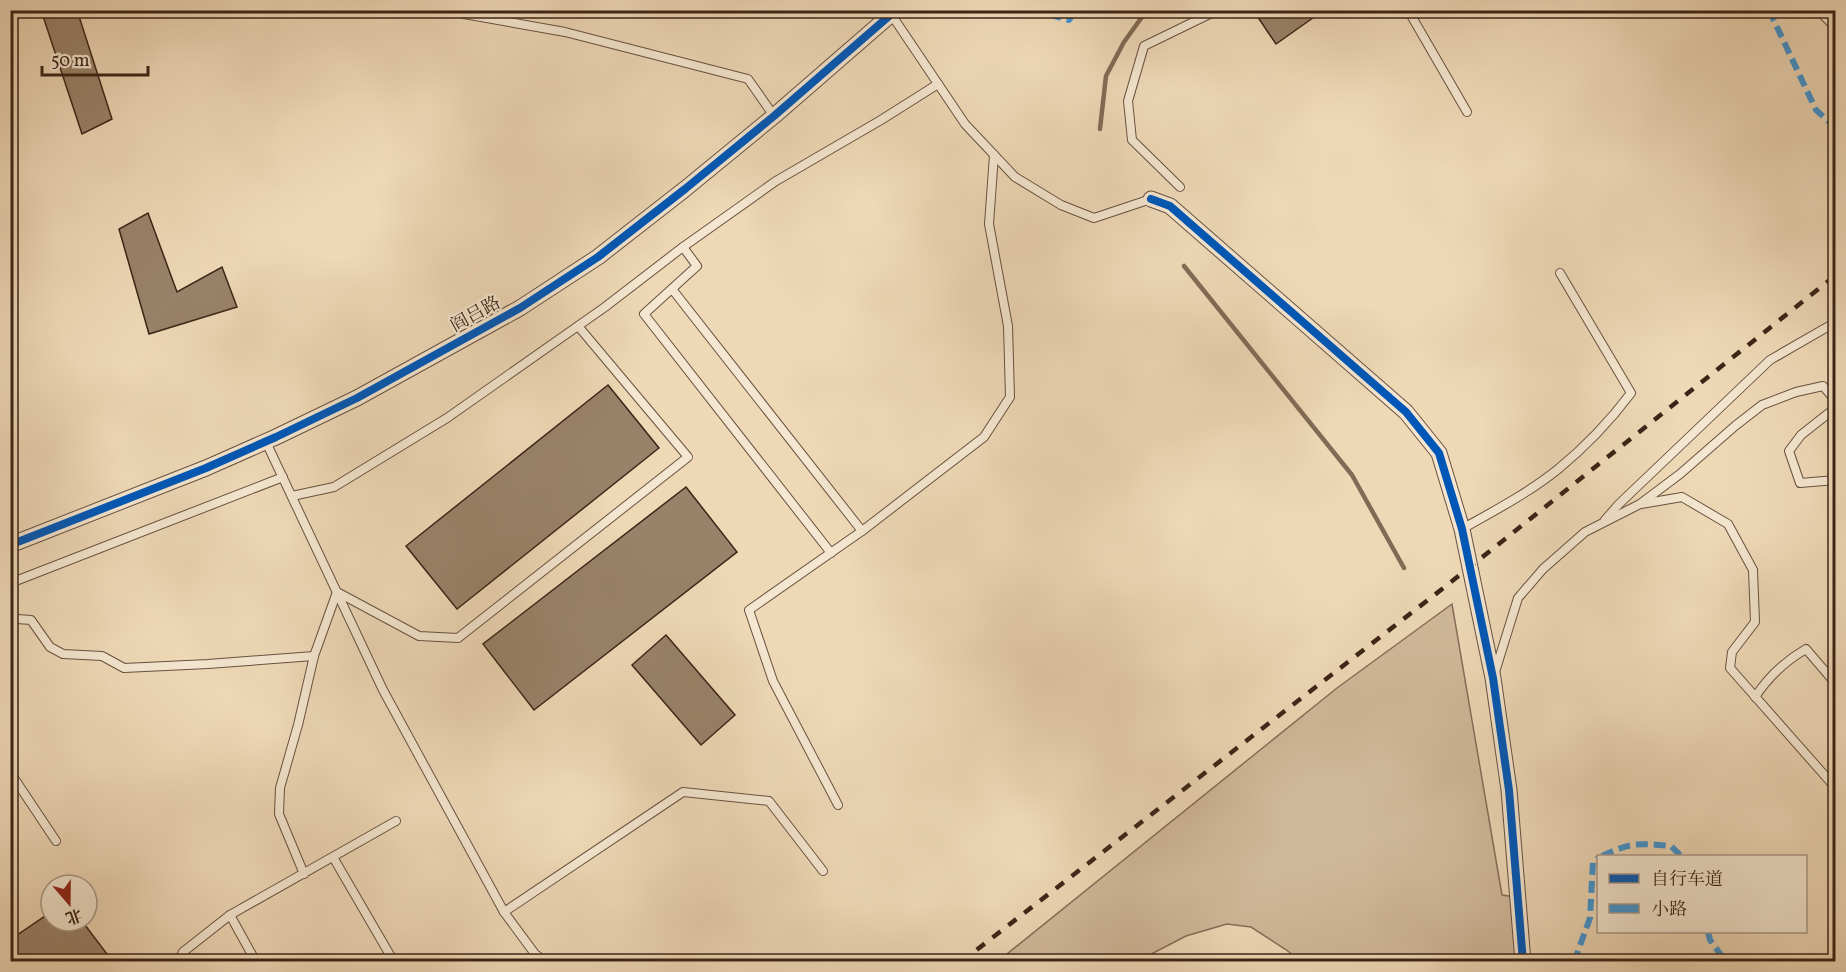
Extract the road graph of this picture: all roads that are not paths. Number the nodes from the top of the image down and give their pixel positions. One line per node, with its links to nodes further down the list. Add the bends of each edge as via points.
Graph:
1 (459, 10): 9 (lane, via 565,32 748,79)
2 (1218, 10): 11 (lane, via 1144,46 1128,101 1132,140)
3 (1408, 10): 8 (lane)
4 (1823, 10): 6 (street)
5 (893, 12): 7 (lane); 9 (street, 阎吕路)
6 (1836, 23)
7 (938, 84): 10 (lane); 13 (lane, via 776,181)
8 (1467, 112)
9 (774, 116): 18 (street, 阎吕路, via 598,257 520,308 357,398)
10 (994, 155): 12 (lane, via 1015,177 1061,205 1094,218); 25 (lane, via 989,224 1008,326 1010,397 984,437)
11 (1180, 187)
12 (1151, 199): 24 (street, via 1170,206 1406,412 1439,453)
13 (683, 247): 15 (lane, via 697,266); 17 (lane)
14 (1560, 273): 24 (lane, via 1631,393 1614,416 1556,470)
15 (672, 289): 25 (lane); 27 (lane, via 644,314)
16 (1833, 325): 23 (lane, via 1770,360)
17 (578, 326): 21 (lane, via 447,418 334,487); 29 (lane, via 688,456 458,638 419,636)
18 (266, 441): 19 (lane); 26 (street, 阎吕路)
19 (283, 477): 21 (lane); 28 (lane, via 13,582)
20 (1836, 480): 22 (lane, via 1800,483 1789,451 1801,435 1834,409 1835,400 1823,386 1762,405)
21 (292, 496): 29 (lane)
22 (1640, 504): 23 (lane); 34 (lane, via 1682,497 1728,524 1753,570 1755,622 1732,652 1730,668)
23 (1602, 523): 32 (lane, via 1577,539 1518,598)
24 (1462, 529): 32 (street)
25 (862, 531): 27 (lane)
26 (10, 545)
27 (831, 553): 37 (lane, via 749,610 773,681)
28 (10, 574)
29 (337, 592): 31 (lane); 43 (lane, via 383,690)
30 (10, 623): 31 (lane, via 31,620 51,647 63,654 102,656 123,668)
31 (314, 656): 42 (lane, via 280,788 279,814)
32 (1493, 678): 49 (street, via 1509,790)
33 (1836, 684): 34 (lane, via 1806,649 1788,659)
34 (1755, 697): 36 (lane)
35 (10, 772): 39 (lane)
36 (1834, 786)
37 (838, 806)
38 (396, 821): 40 (lane)
39 (56, 842)
40 (333, 857): 42 (lane); 47 (lane)
41 (823, 871): 43 (lane, via 769,801 683,792)
42 (304, 874): 44 (lane)
43 (504, 912): 48 (lane, via 535,954)
44 (230, 915): 45 (lane, via 183,952); 46 (lane)
45 (177, 962)
46 (256, 962)
47 (394, 962)
48 (546, 962)
49 (1523, 962)

